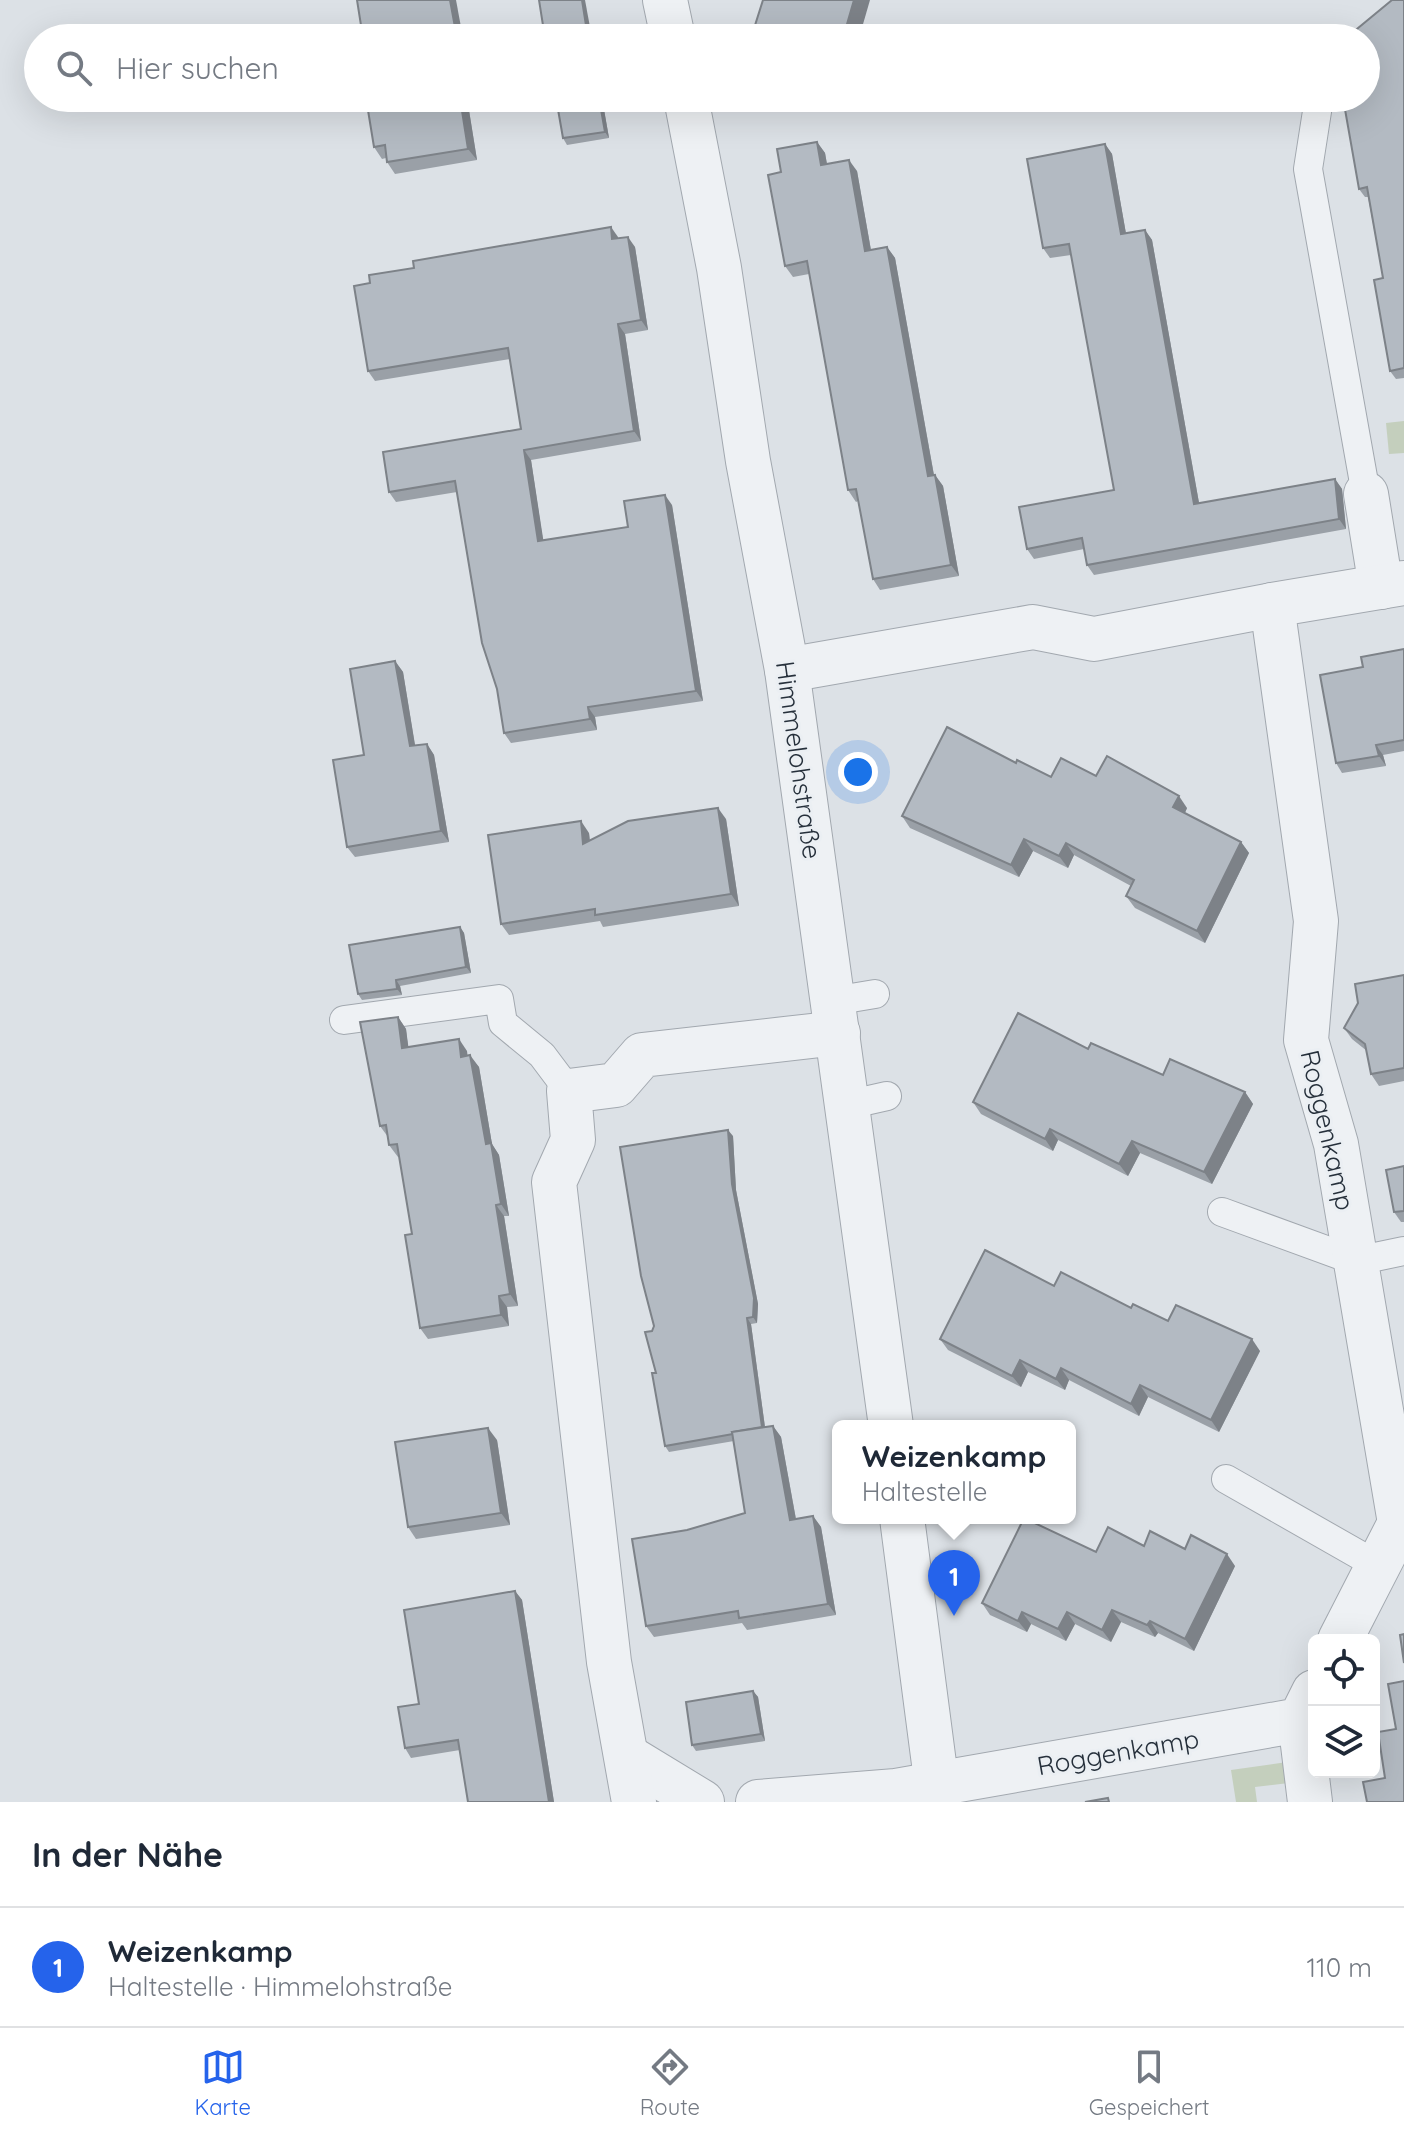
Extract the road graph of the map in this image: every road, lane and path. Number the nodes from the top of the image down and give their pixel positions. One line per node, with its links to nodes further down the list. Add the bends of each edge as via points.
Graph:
1 (665, 0): 2 (street)
2 (670, 24)
3 (688, 112): 8 (street, Himmelohstraße)
4 (1317, 112): 5 (lane, via 1308,169)
5 (1366, 494): 6 (street)
6 (1392, 585): 7 (street)
7 (1272, 605): 8 (street, via 1094,639 1033,627); 14 (street, Roggenkamp, via 1316,921 1306,1040 1336,1144)
8 (787, 670): 9 (street, Himmelohstraße)
9 (848, 1009): 11 (street, via 642,1055 616,1085); 15 (street, Himmelohstraße, via 867,1101)
10 (344, 1020): 11 (lane, via 499,999 503,1023 542,1055)
11 (569, 1091): 21 (street, via 573,1140 554,1182 609,1662)
12 (1222, 1212): 14 (lane)
13 (1404, 1251): 14 (lane)
14 (1356, 1261): 18 (street, Roggenkamp, via 1400,1523)
15 (891, 1420)
16 (1226, 1479): 18 (lane)
17 (903, 1524): 22 (street)
18 (1377, 1565): 19 (street, Roggenkamp)
19 (1343, 1634)
20 (1307, 1706): 22 (street, Roggenkamp); 26 (street, Roggenkamp)
21 (628, 1757): 23 (street); 24 (street)
22 (938, 1793): 25 (street, Roggenkamp)
23 (634, 1802)
24 (702, 1802)
25 (758, 1802)
26 (1310, 1802)

